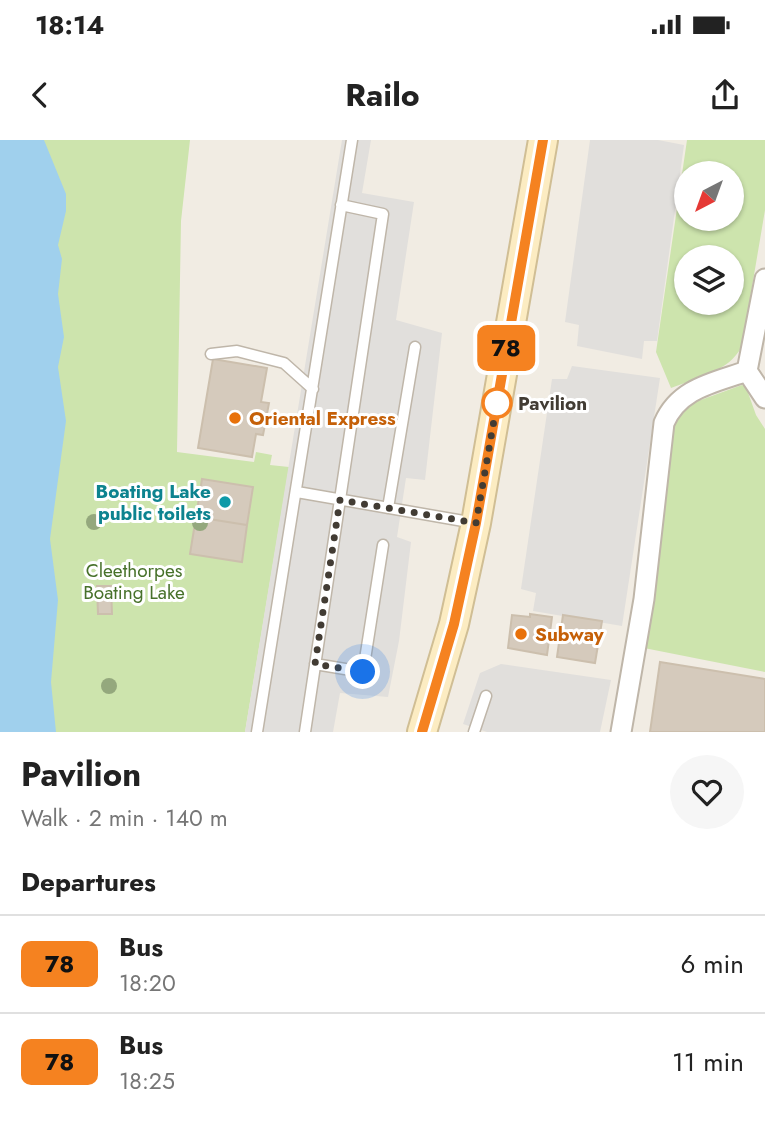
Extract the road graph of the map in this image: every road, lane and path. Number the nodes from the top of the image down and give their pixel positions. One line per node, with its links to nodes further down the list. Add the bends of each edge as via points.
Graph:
1 (352, 140): 3 (lane)
2 (543, 140): 13 (street)
3 (341, 205): 8 (lane); 11 (lane, via 383,214)
4 (765, 279): 7 (street)
5 (415, 347): 12 (lane)
6 (211, 354): 8 (lane, via 237,351 284,363)
7 (747, 371): 9 (street); 21 (street, via 672,404 664,423 644,599)
8 (313, 389): 10 (lane)
9 (765, 398)
10 (297, 492): 11 (lane); 17 (lane)
11 (340, 500): 12 (lane); 15 (lane)
12 (388, 508): 13 (lane)
13 (476, 523): 19 (street, via 454,624)
14 (383, 545): 15 (lane, via 363,672)
15 (315, 664): 18 (lane)
16 (486, 695): 20 (lane)
17 (257, 732)
18 (305, 732)
19 (422, 732)
20 (474, 732)
21 (621, 732)

